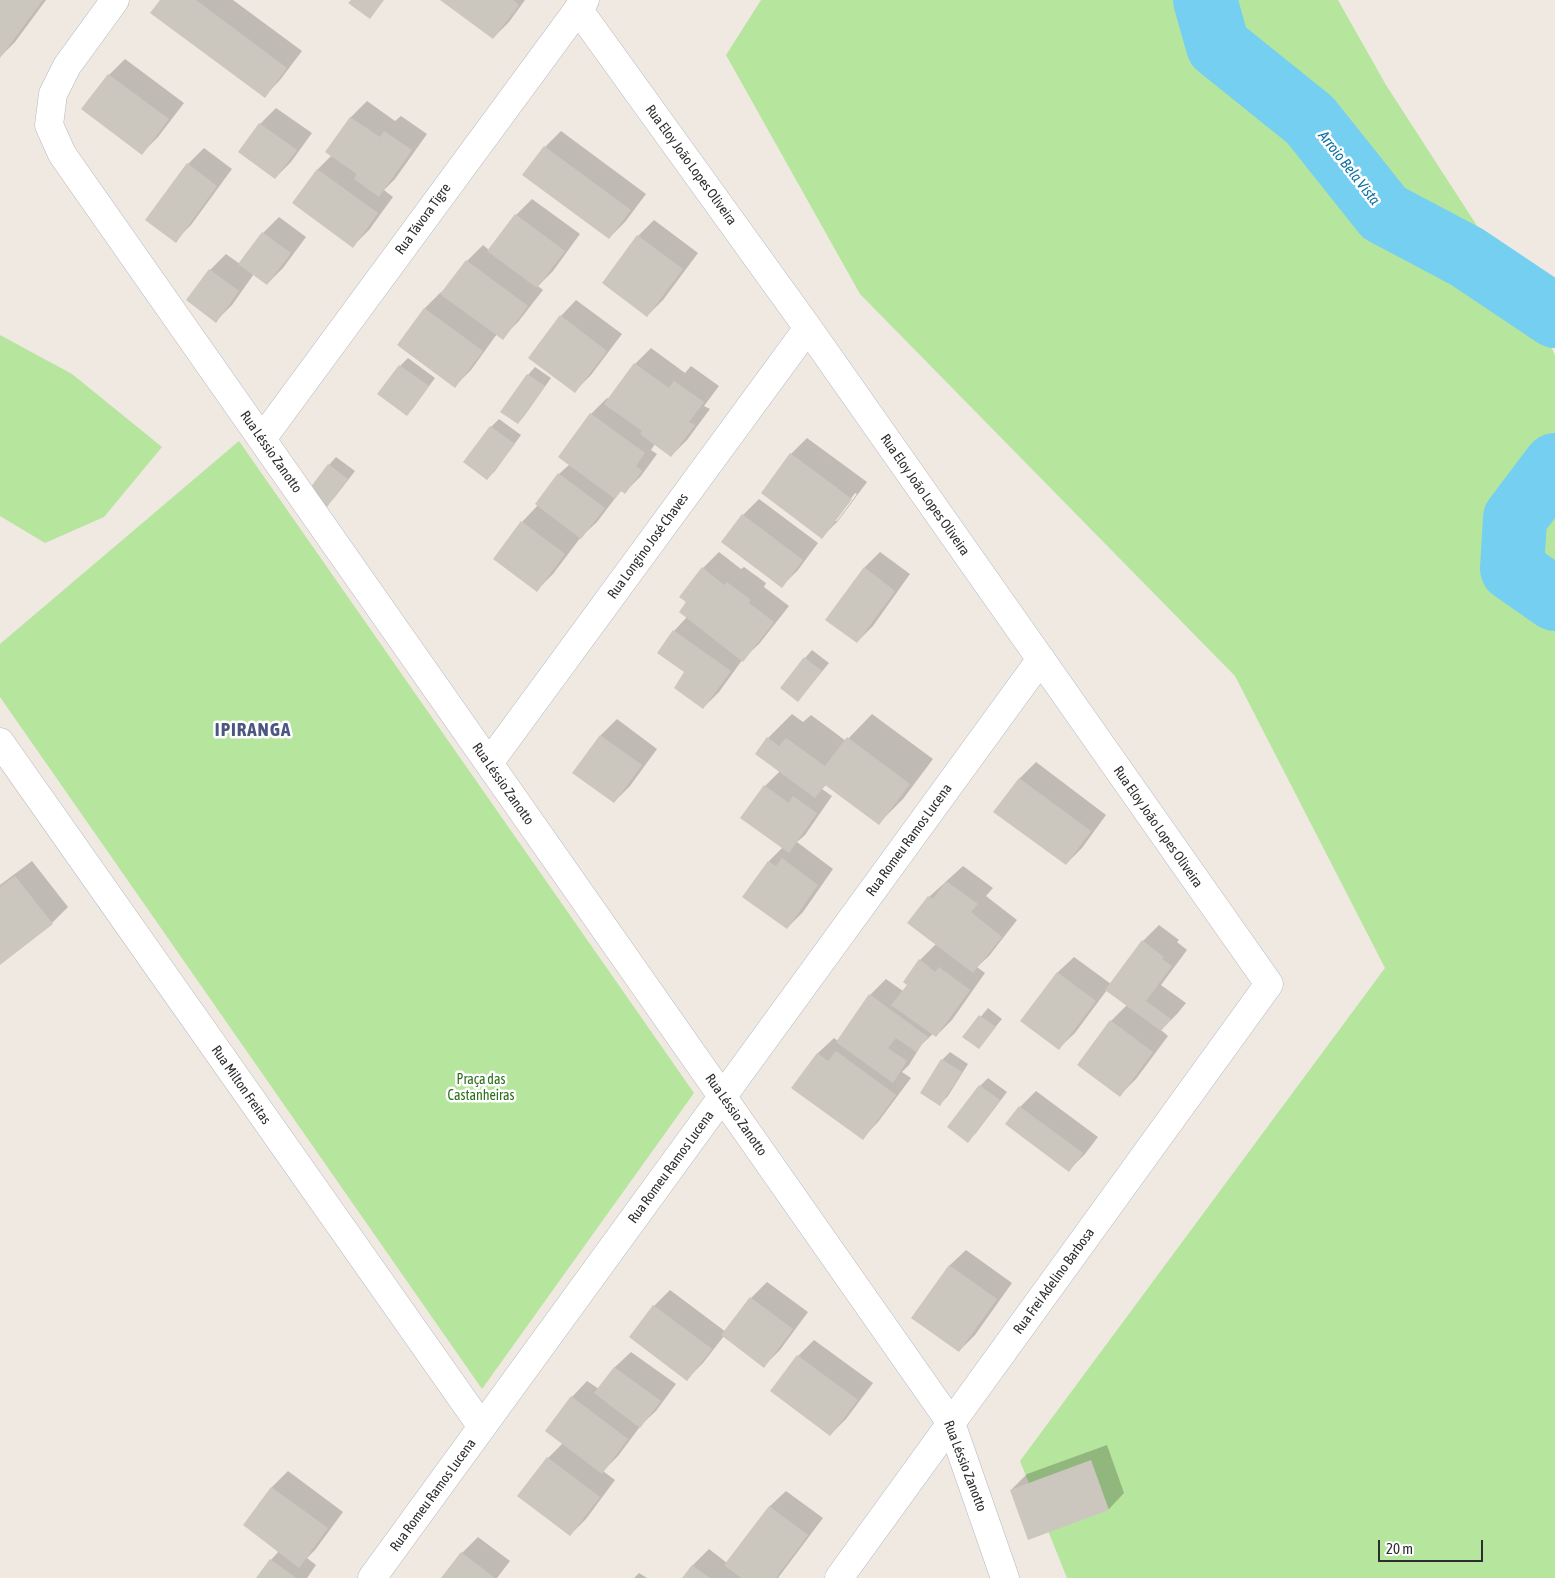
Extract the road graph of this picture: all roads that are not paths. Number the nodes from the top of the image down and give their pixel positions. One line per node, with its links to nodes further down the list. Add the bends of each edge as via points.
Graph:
1 (115, 0): 4 (street, Rua Léssio Zanotto, via 66,66 53,94 49,124 62,154)
2 (582, 4): 3 (street, Rua Eloy João Lopes Oliveira); 4 (street, Rua Távora Tigre)
3 (808, 328): 5 (street, Rua Eloy João Lopes Oliveira); 7 (street, Rua Longino José Chaves)
4 (262, 438): 7 (street, Rua Léssio Zanotto)
5 (1041, 659): 8 (street, Rua Eloy João Lopes Oliveira); 9 (street, Rua Romeu Ramos Lucena)
6 (0, 742): 11 (street, Rua Milton Freitas)
7 (489, 763): 9 (street, Rua Léssio Zanotto)
8 (1269, 984): 10 (street, Rua Frei Adelino Barbosa)
9 (722, 1096): 10 (street, Rua Léssio Zanotto); 11 (street, Rua Romeu Ramos Lucena)
10 (952, 1423): 13 (street, Rua Frei Adelino Barbosa); 14 (street, Rua Léssio Zanotto)
11 (482, 1427): 12 (street, Rua Romeu Ramos Lucena)
12 (372, 1578)
13 (839, 1578)
14 (1005, 1578)

